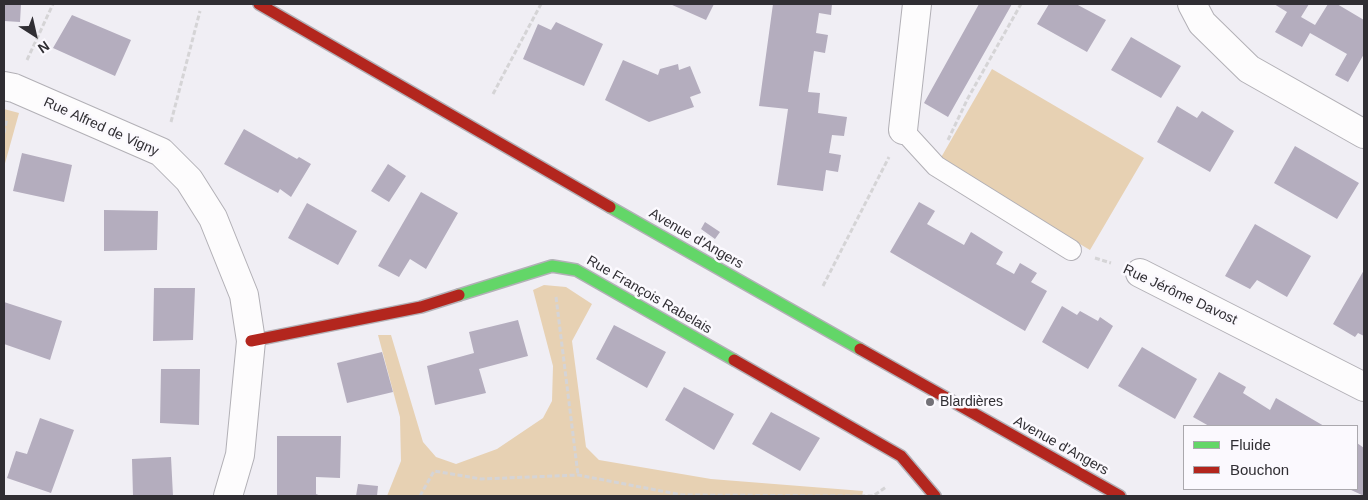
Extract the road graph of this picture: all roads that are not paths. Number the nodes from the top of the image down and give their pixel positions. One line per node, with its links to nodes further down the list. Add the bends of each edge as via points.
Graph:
1 (259, 4): 13 (street, Avenue d'Angers, via 710,265)
2 (916, 4): 5 (street)
3 (1192, 4): 6 (street, via 1202,23 1249,69)
4 (4, 86): 9 (street, Rue Alfred de Vigny, via 161,152 189,180 213,218 244,295)
5 (904, 130): 7 (lane, via 936,166)
6 (1364, 134)
7 (1071, 250)
8 (1140, 273): 10 (street, Rue Jérôme Davost)
9 (250, 342): 11 (street, Rue Alfred de Vigny, via 240,455); 12 (street, Rue François Rabelais, via 421,307 552,266 576,270 901,456)
10 (1364, 387)
11 (228, 496)
12 (935, 496)
13 (1120, 496)

